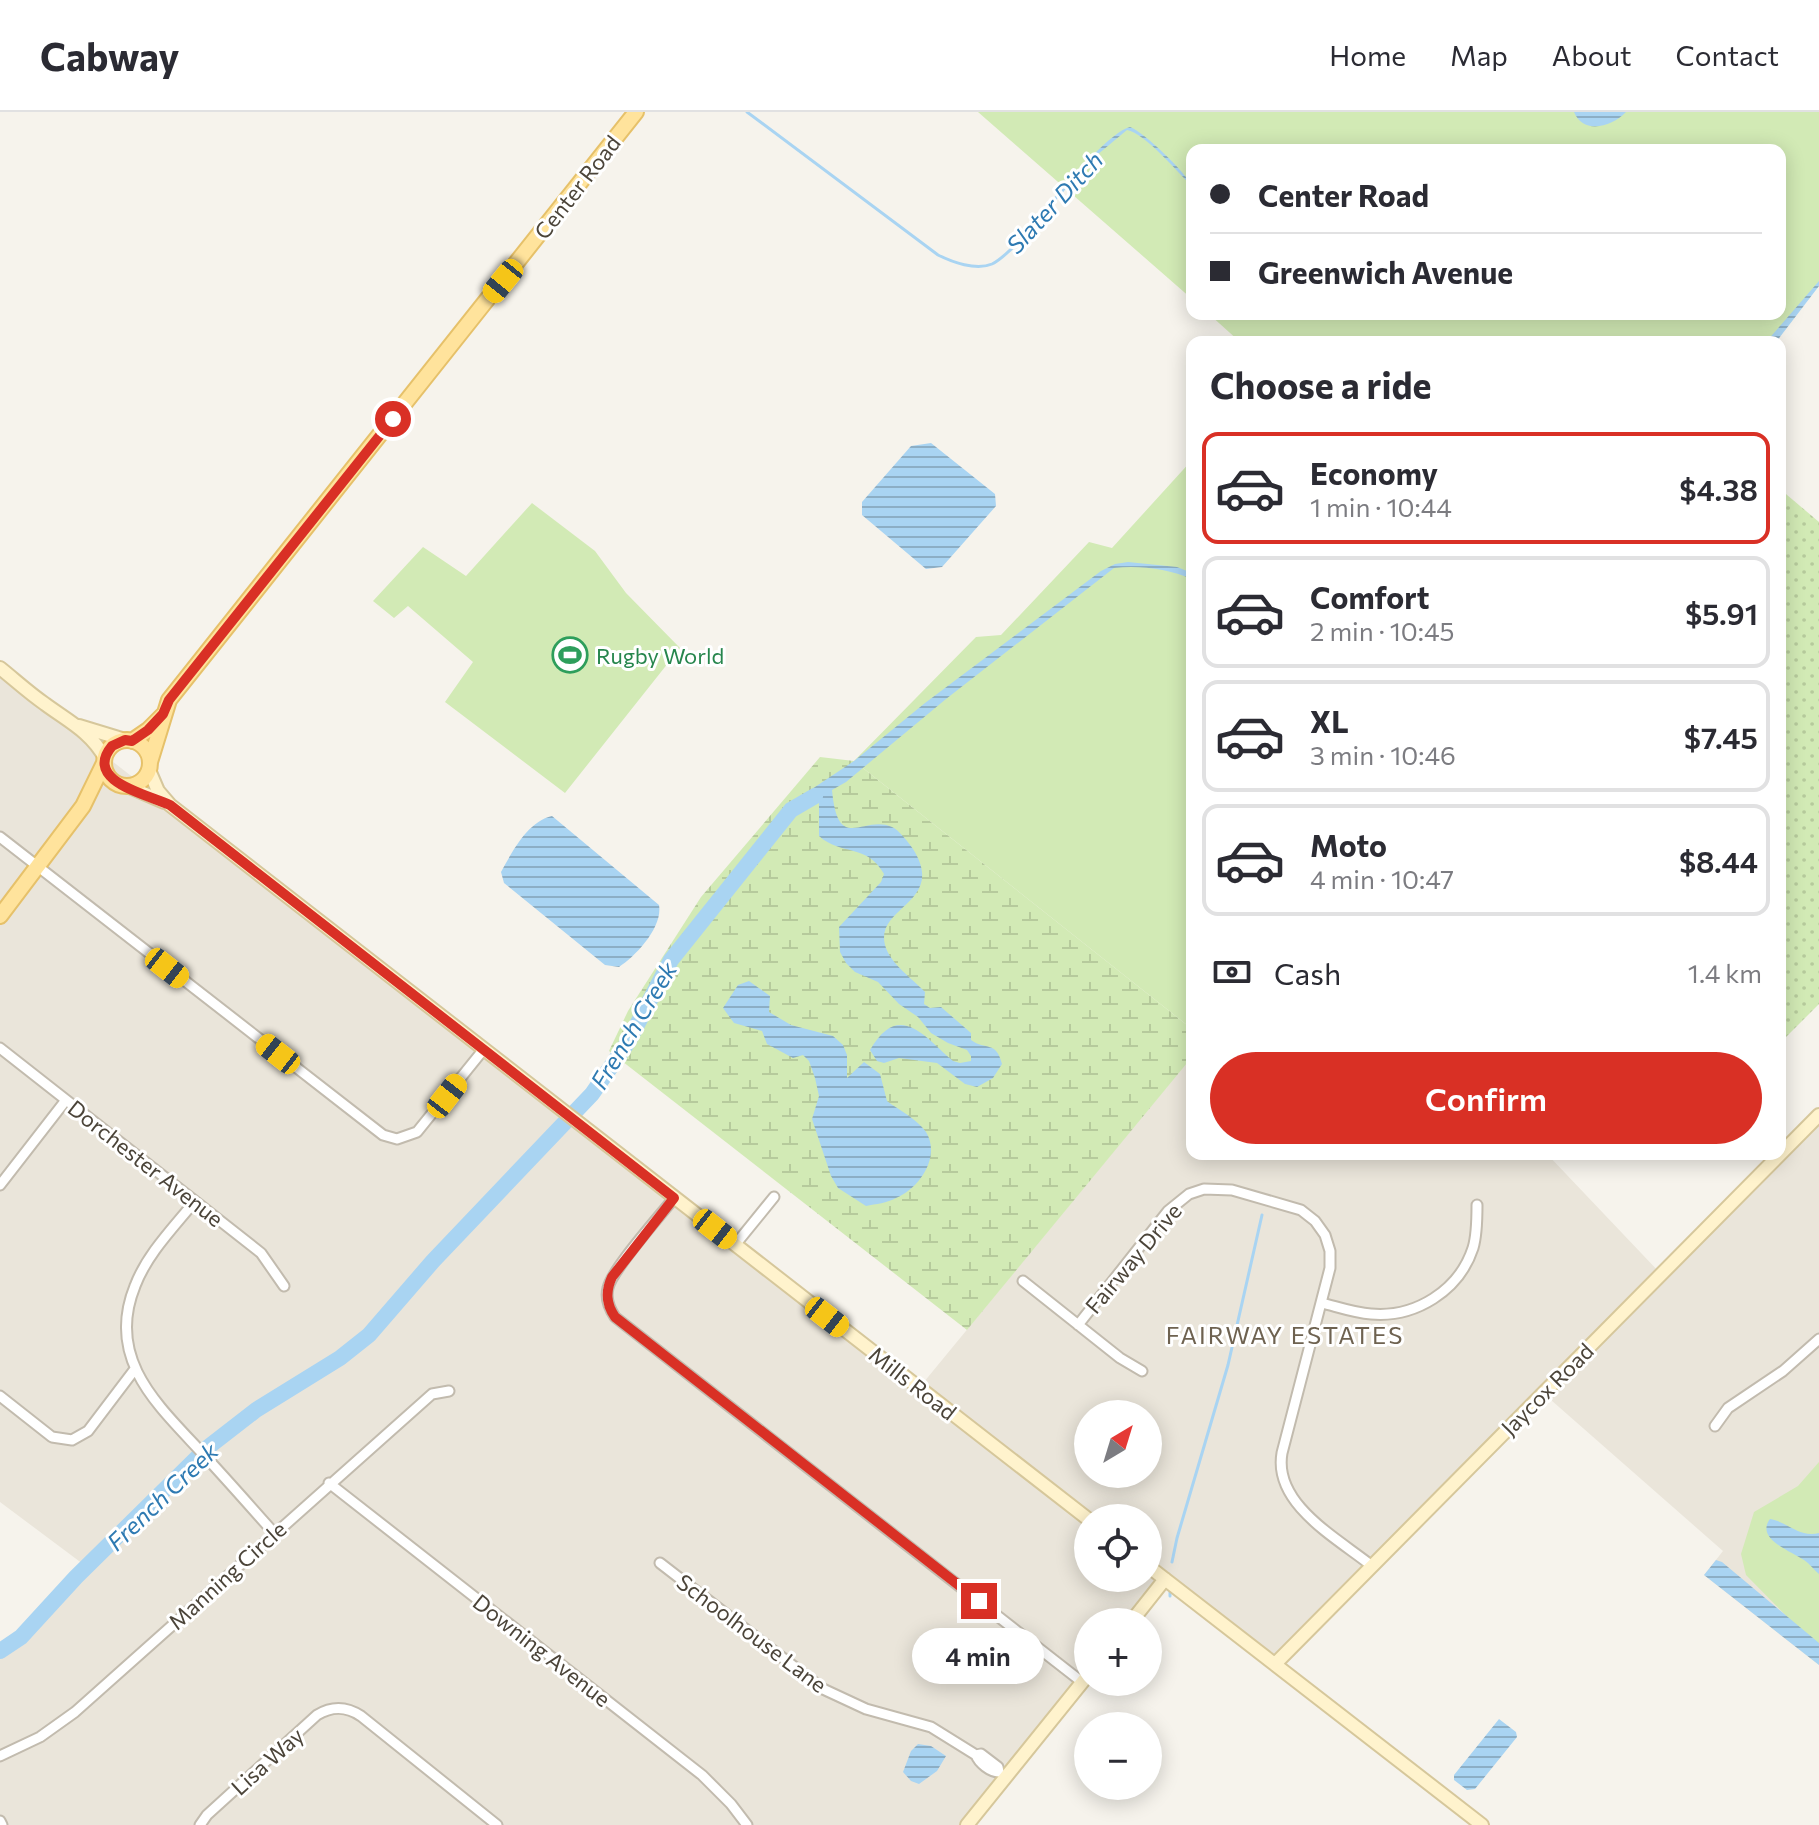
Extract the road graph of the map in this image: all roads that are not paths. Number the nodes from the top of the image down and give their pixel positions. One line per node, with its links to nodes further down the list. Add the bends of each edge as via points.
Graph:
1 (636, 112): 3 (main road, Center Road)
2 (0, 668): 4 (street)
3 (163, 714): 5 (main road, Center Road); 7 (main road, Center Road)
4 (79, 726): 5 (street); 6 (street)
5 (128, 741): 6 (main road, via 112,746); 7 (main road, via 145,748)
6 (105, 760): 8 (main road, via 109,777); 10 (main road)
7 (150, 766): 8 (main road, via 141,781); 9 (street, Mills Road, via 158,791)
8 (123, 785): 9 (street, Mills Road); 10 (main road, via 104,790)
9 (170, 805): 15 (street, Mills Road)
10 (83, 806): 12 (main road)
11 (0, 837): 12 (street)
12 (38, 867): 13 (main road); 15 (street, via 383,1135 397,1139 417,1132)
13 (0, 916)
14 (0, 1048): 16 (street, Dorchester Avenue)
15 (484, 1049): 22 (street, Mills Road)
16 (66, 1100): 20 (street); 23 (street, Dorchester Avenue)
17 (1819, 1115): 18 (street, Jaycox Road)
18 (1786, 1148)
19 (1774, 1160): 40 (street, Jaycox Road)
20 (0, 1185)
21 (774, 1197): 25 (street)
22 (674, 1198): 25 (street, Mills Road); 45 (street, via 608,1285 607,1302 615,1317)
23 (195, 1201): 27 (street, Dorchester Avenue, via 261,1253); 31 (street, via 145,1266 132,1293 126,1328)
24 (1477, 1205): 28 (street, via 1470,1257 1437,1297 1388,1314)
25 (735, 1245): 37 (street, Mills Road)
26 (1023, 1281): 29 (street)
27 (284, 1286)
28 (1322, 1303): 29 (street, Fairway Drive, via 1330,1251 1315,1221 1295,1207 1214,1188 1196,1191 1174,1205); 40 (street, Fairway Drive, via 1282,1453 1282,1476 1299,1507)
29 (1078, 1325): 32 (street)
30 (1819, 1339): 35 (street, via 1728,1408)
31 (135, 1369): 34 (street, via 88,1431 72,1440 52,1437); 38 (street, via 149,1395)
32 (1142, 1371)
33 (449, 1391): 36 (street, Manning Circle, via 432,1394)
34 (0, 1396)
35 (1715, 1426)
36 (329, 1483): 38 (street, Manning Circle); 51 (street, Downing Avenue, via 702,1775)
37 (1074, 1508)
38 (274, 1533): 47 (street, Manning Circle, via 75,1712)
39 (660, 1563): 48 (street, Schoolhouse Lane, via 831,1693 931,1727)
40 (1372, 1566): 44 (street, Jaycox Road)
41 (1162, 1577): 42 (street)
42 (1165, 1579): 43 (street); 44 (street)
43 (1142, 1608)
44 (1275, 1664): 53 (street)
45 (1074, 1670)
46 (1074, 1691): 48 (street)
47 (0, 1756)
48 (1002, 1775): 52 (street)
49 (200, 1825): 50 (street, Lisa Way, via 317,1715 340,1708 361,1716)
50 (497, 1825)
51 (747, 1825)
52 (967, 1825)
53 (1482, 1825)

